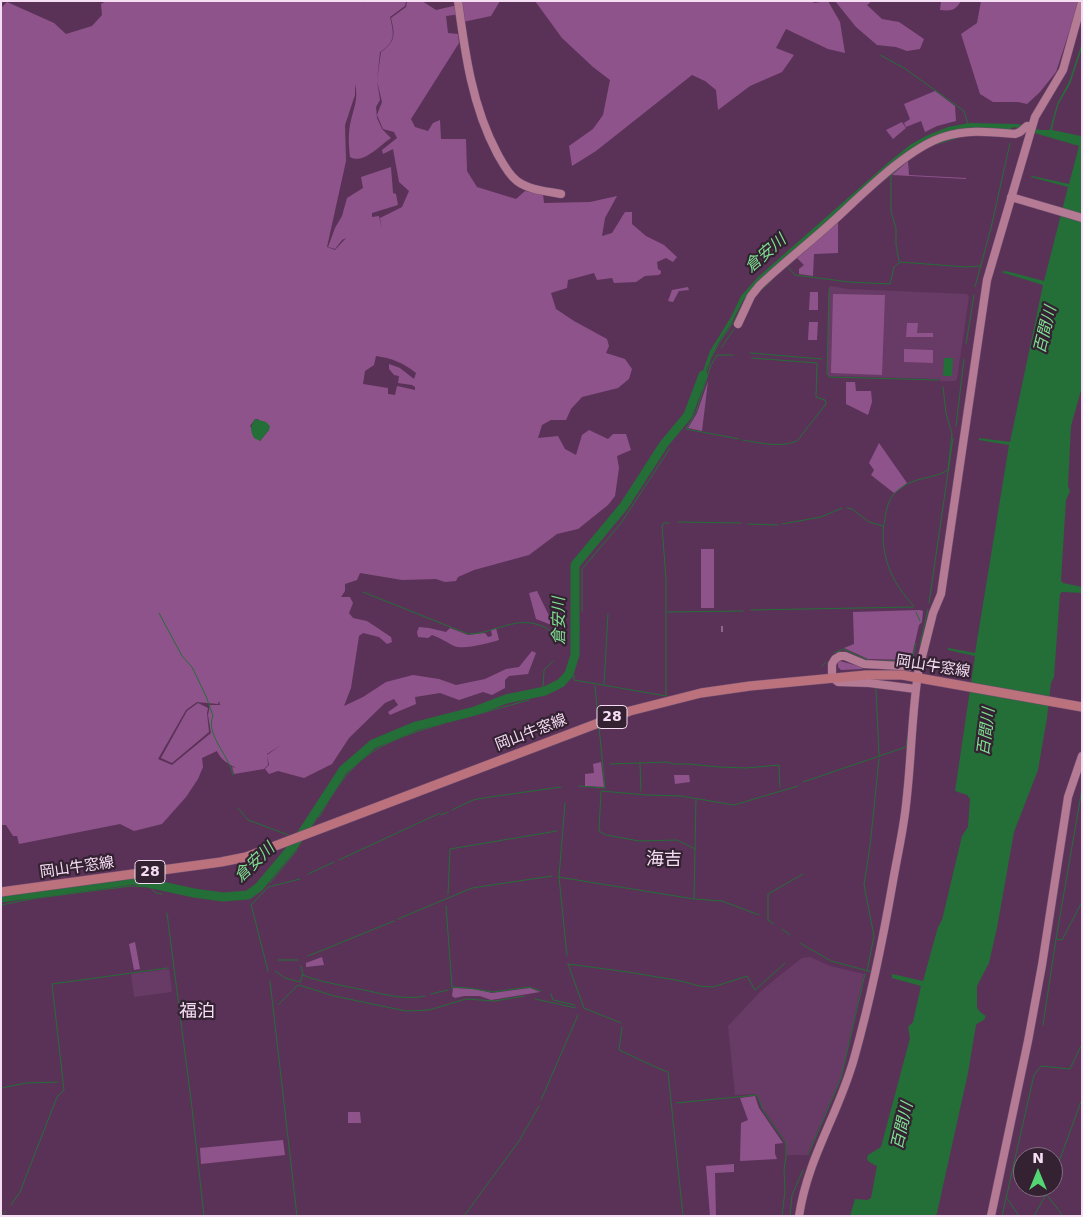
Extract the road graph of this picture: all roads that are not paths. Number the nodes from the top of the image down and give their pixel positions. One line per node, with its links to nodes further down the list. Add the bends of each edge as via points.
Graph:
1 (458, 1): 4 (street, via 472,87 492,143 516,180 526,186)
2 (1082, 2): 3 (street, via 1062,70 1038,110)
3 (1032, 127): 5 (street); 7 (street, via 1027,126 1015,134 956,133 936,139 915,151 759,286)
4 (561, 194)
5 (1015, 199): 6 (street); 9 (street, via 987,280 941,594 933,613)
6 (1082, 218)
7 (738, 324)
8 (832, 677): 9 (street, via 838,682 869,683); 9 (street, via 833,662 842,656); 10 (main road, 岡山牛窓線 / 28, via 902,675); 12 (main road, 岡山牛窓線 / 28, via 716,690 630,711 233,860)
9 (918, 677): 13 (street, via 905,813 876,972 851,1070 812,1164)
10 (1078, 706)
11 (1082, 756): 14 (street, via 1068,797 1041,974)
12 (1, 892)
13 (799, 1216)
14 (990, 1216)

